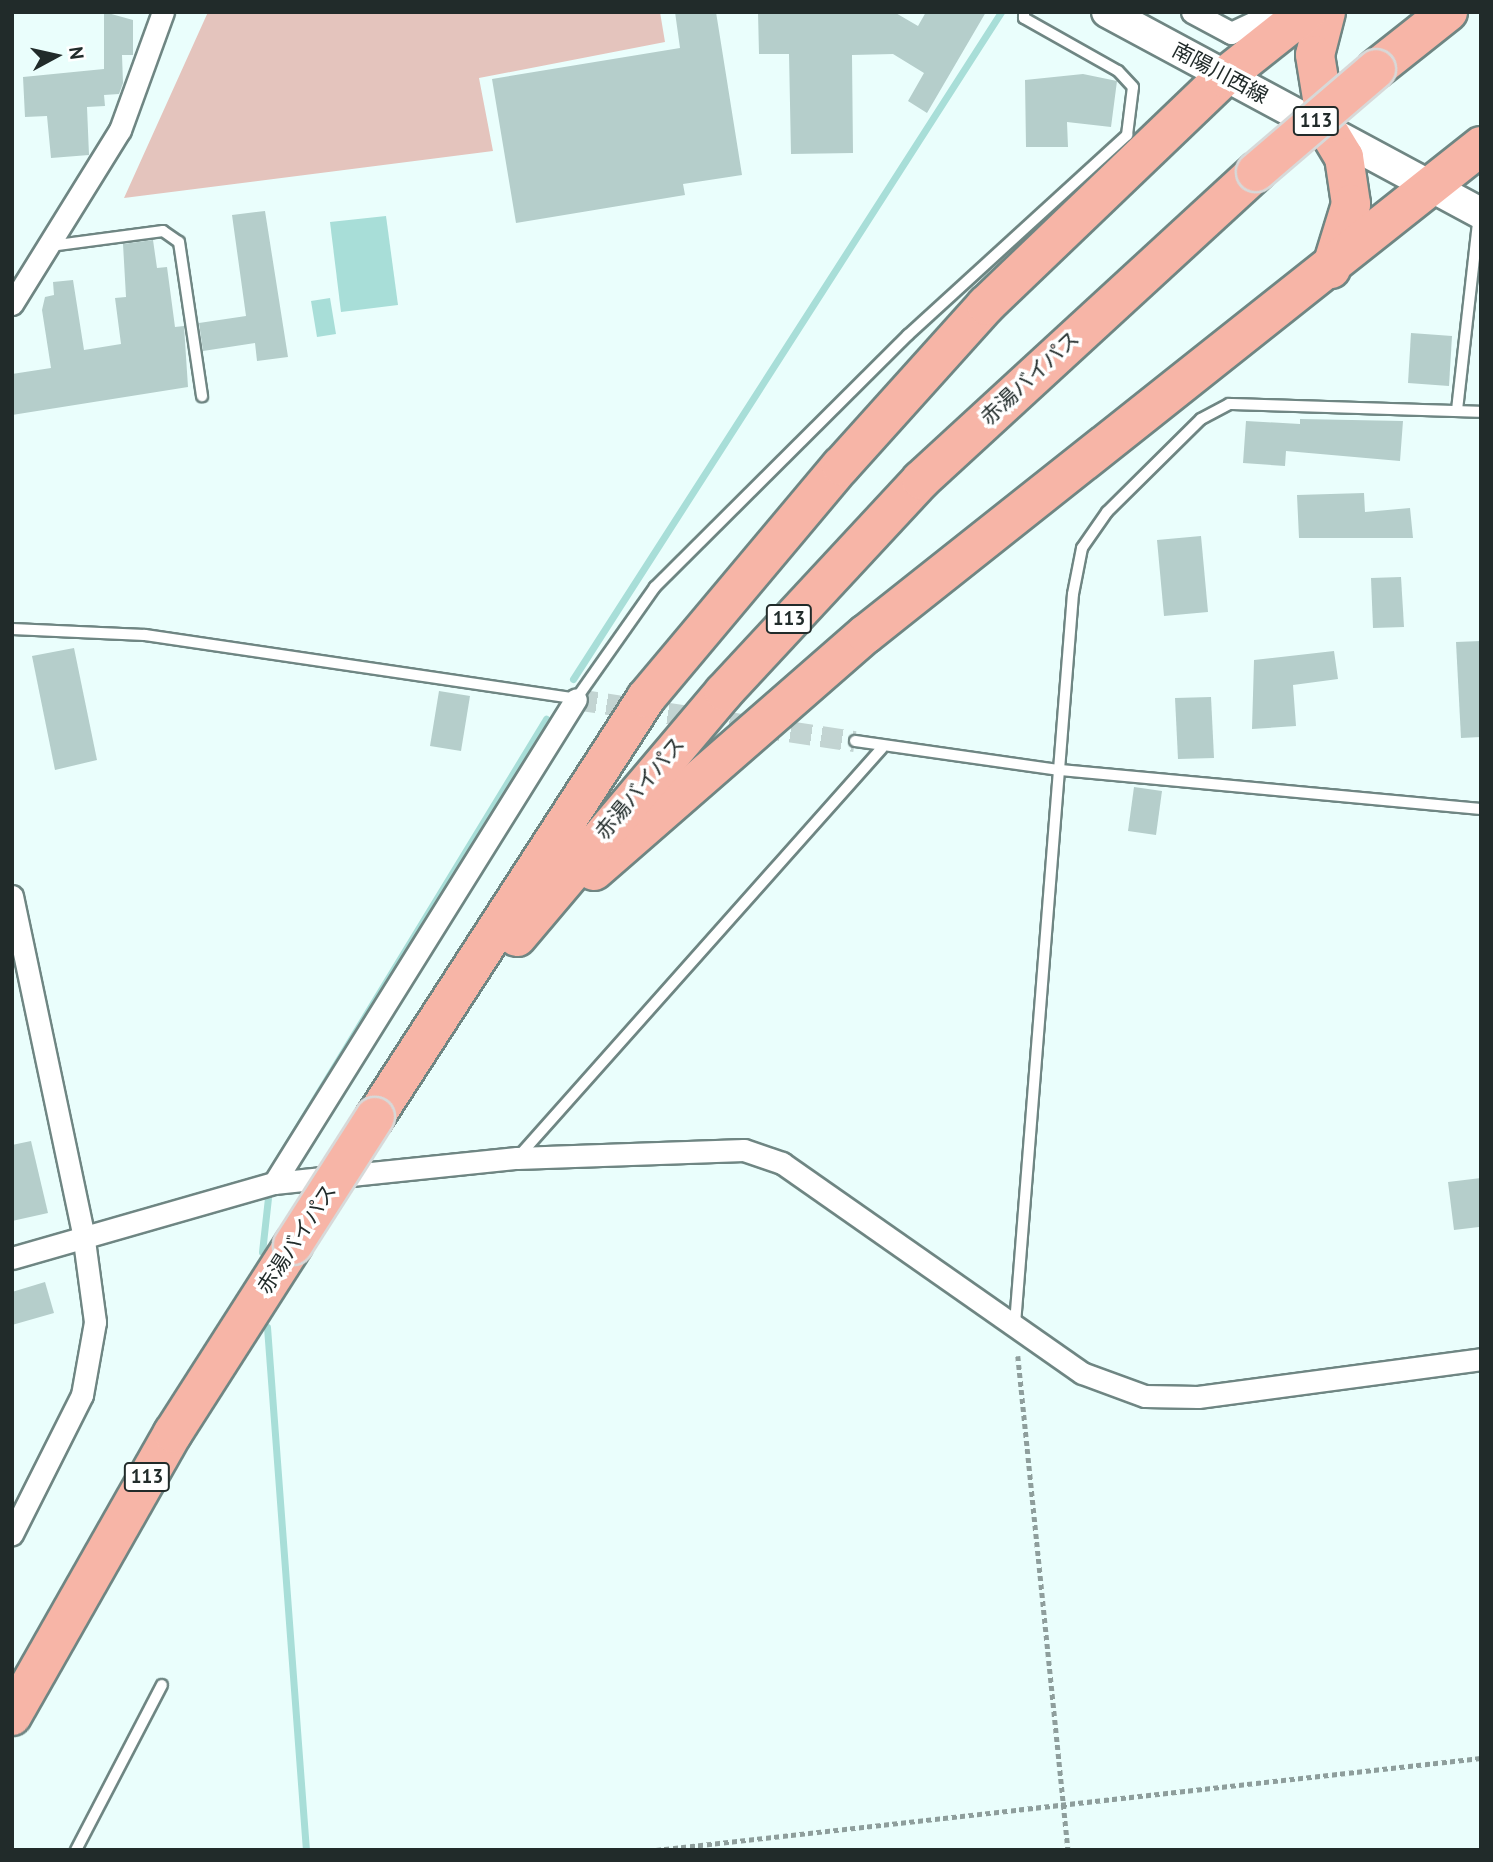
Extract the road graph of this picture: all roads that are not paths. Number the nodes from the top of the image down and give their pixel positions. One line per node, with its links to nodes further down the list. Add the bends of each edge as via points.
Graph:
1 (163, 12): 14 (street, via 120,130)
2 (1024, 12): 21 (lane, via 1024,18 1118,71 1133,87 1127,135 908,335 654,587)
3 (1107, 12): 9 (main road, 南陽川西線)
4 (1192, 12): 5 (street, via 1231,33)
5 (1276, 12)
6 (1307, 12): 9 (highway)
7 (1326, 12): 10 (highway, via 1315,55)
8 (1448, 12): 27 (highway, 赤湯バイパス / 113, bridge, via 1256,172 921,480 724,692)
9 (1224, 77): 10 (main road, 南陽川西線); 28 (highway, via 986,305 646,698)
10 (1327, 129): 12 (main road, 南陽川西線); 15 (highway, via 1344,157 1352,204)
11 (1481, 146): 12 (highway)
12 (1434, 185): 13 (main road, 南陽川西線); 15 (highway)
13 (1480, 213): 18 (lane)
14 (50, 246): 16 (street); 17 (lane, via 163,231 179,242)
15 (1331, 269): 27 (highway, via 866,634)
16 (12, 304)
17 (202, 396)
18 (1457, 410): 19 (lane); 24 (lane, via 1229,404 1201,419 1107,512 1082,548)
19 (1481, 412)
20 (12, 629): 21 (lane, via 145,635)
21 (576, 699): 30 (street)
22 (855, 741): 23 (lane)
23 (883, 747): 24 (lane); 29 (lane)
24 (1060, 770): 25 (lane); 33 (lane)
25 (1481, 809)
26 (12, 897): 31 (street)
27 (513, 942): 28 (highway, 赤湯バイパス / 113)
28 (375, 1117): 37 (highway, 赤湯バイパス / 113, bridge, via 173,1433)
29 (517, 1158): 30 (street); 33 (street, via 744,1150 770,1158)
30 (274, 1184): 31 (street)
31 (83, 1233): 32 (street); 35 (street, via 95,1322 92,1360 82,1395)
32 (12, 1258)
33 (1015, 1324): 34 (street, via 1082,1373 1145,1396 1198,1396)
34 (1481, 1359)
35 (12, 1534)
36 (162, 1685): 38 (lane)
37 (12, 1716)
38 (76, 1850)

